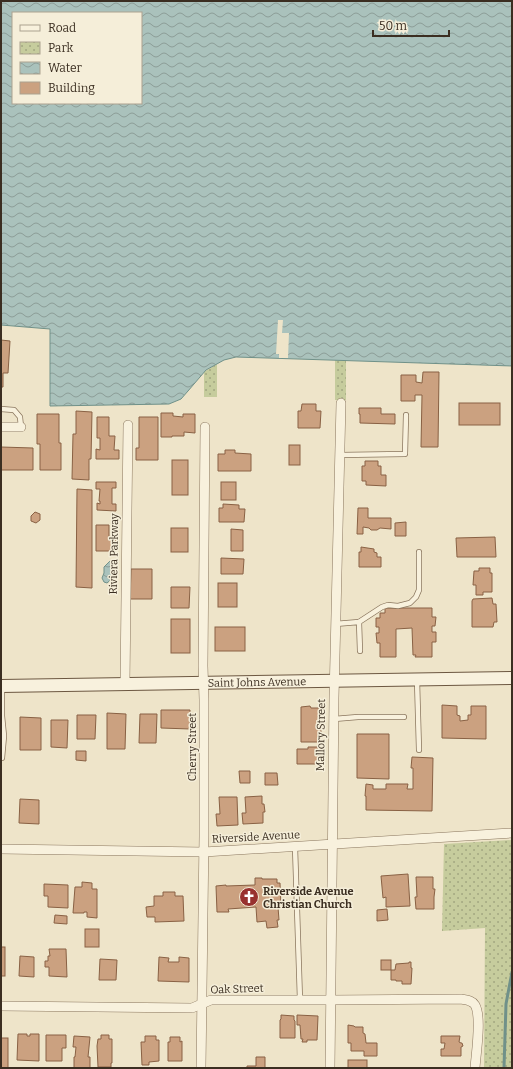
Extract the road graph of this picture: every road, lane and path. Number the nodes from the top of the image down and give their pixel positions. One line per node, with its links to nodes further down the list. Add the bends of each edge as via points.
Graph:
1 (341, 403): 8 (street, Mallory Street)
2 (1, 409): 6 (lane, via 14,410 20,417)
3 (406, 415): 8 (lane, via 405,454)
4 (128, 425): 16 (street, Riviera Parkway)
5 (1, 427): 6 (street)
6 (21, 427)
7 (205, 427): 17 (street, Cherry Street)
8 (340, 455): 11 (street, Mallory Street)
9 (419, 552): 10 (lane, via 419,590 416,597 410,603 382,607)
10 (359, 622): 11 (lane); 12 (lane)
11 (335, 624): 15 (street, Mallory Street)
12 (360, 651)
13 (512, 678): 14 (main road, Saint Johns Avenue)
14 (418, 680): 15 (main road, Saint Johns Avenue); 21 (lane)
15 (334, 682): 17 (main road, Saint Johns Avenue); 20 (street, Mallory Street)
16 (125, 684): 17 (main road, Saint Johns Avenue); 18 (main road, Saint Johns Avenue)
17 (204, 684): 27 (street, Cherry Street)
18 (2, 686): 22 (lane)
19 (404, 717): 20 (lane)
20 (334, 719): 24 (street, Mallory Street)
21 (419, 750)
22 (2, 758)
23 (512, 832): 24 (street, Riverside Avenue)
24 (332, 844): 25 (street, Riverside Avenue); 29 (street, Mallory Street)
25 (295, 847): 27 (street, Riverside Avenue); 28 (lane)
26 (1, 849): 27 (street, Riverside Avenue)
27 (204, 852): 30 (street, Cherry Street)
28 (300, 1000): 29 (street, Oak Street); 30 (street, Oak Street, via 211,1000)
29 (330, 1000): 33 (street, Mallory Street); 34 (street, Oak Street, via 468,1000 474,1004 478,1016)
30 (201, 1004): 31 (street, Oak Street, via 192,1008); 32 (street, Cherry Street)
31 (1, 1006)
32 (201, 1068)
33 (330, 1068)
34 (475, 1068)

